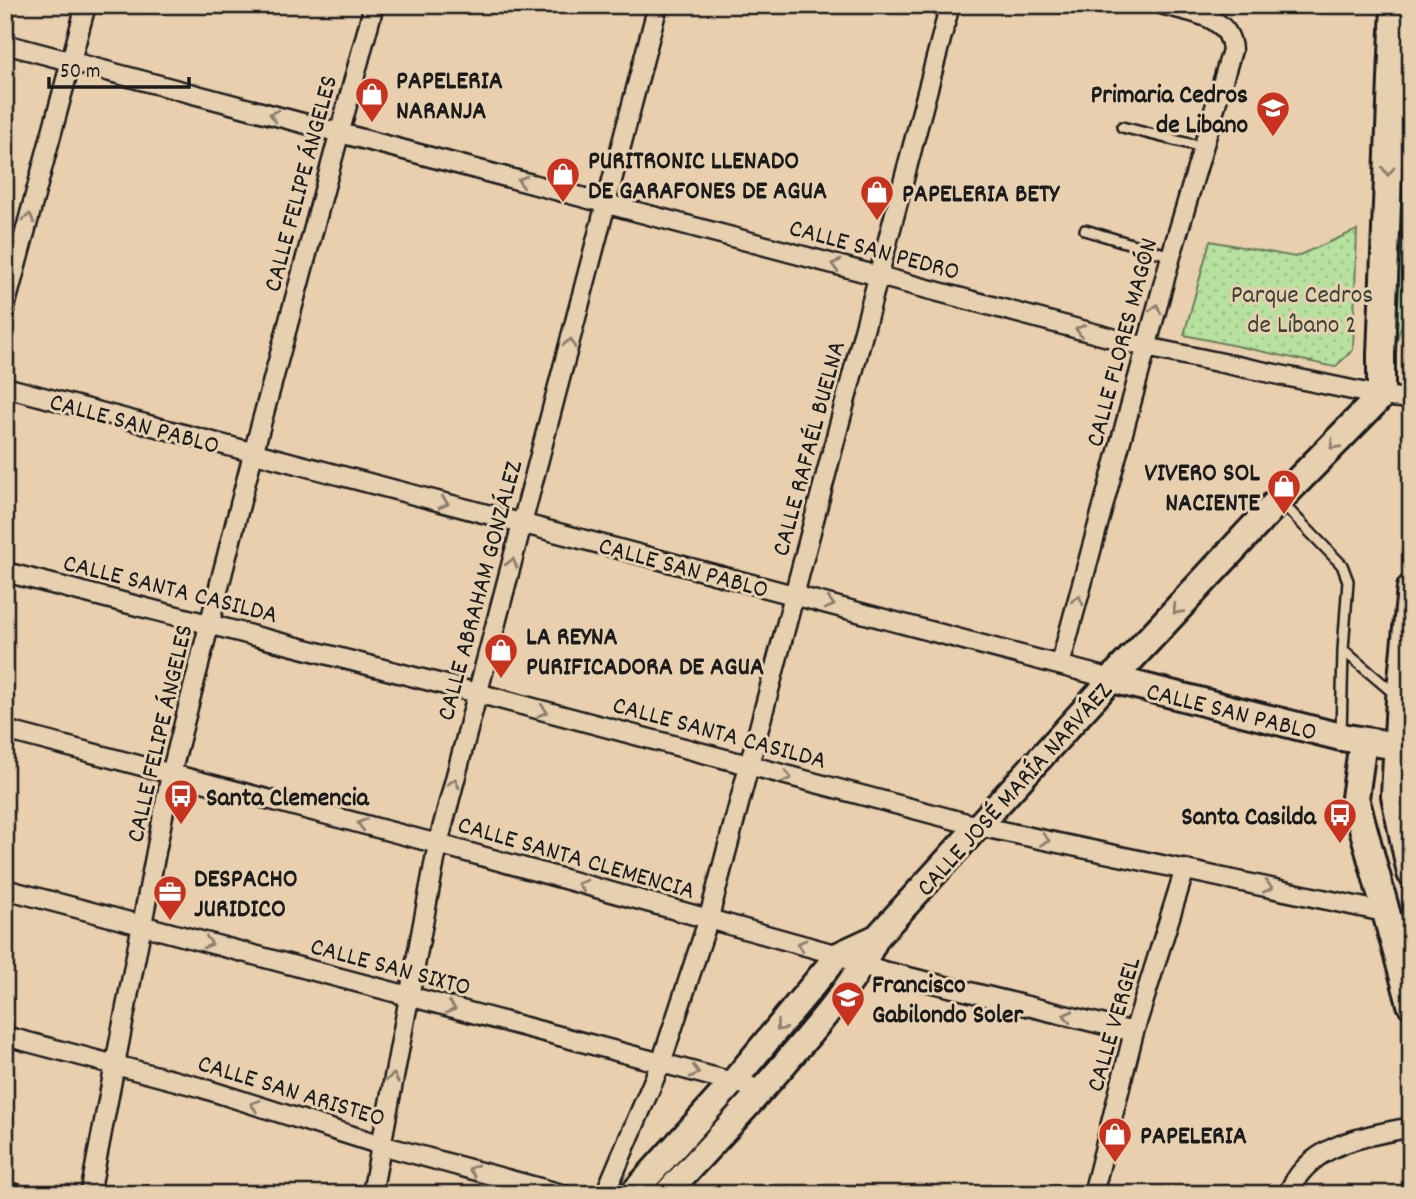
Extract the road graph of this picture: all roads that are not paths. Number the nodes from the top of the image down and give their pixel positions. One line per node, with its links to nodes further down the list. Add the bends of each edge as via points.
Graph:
1 (86, 5): 8 (street)
2 (374, 5): 10 (street, CALLE FELIPE ÁNGELES)
3 (658, 5): 12 (street, CALLE ABRAHAM GONZÁLEZ)
4 (950, 5): 15 (street, CALLE RAFAÉL BUELNA)
5 (1164, 5): 11 (street, CALLE FLORES MAGÓN, via 1214,19 1228,33 1232,50)
6 (1395, 5): 19 (main road, one-way to 19)
7 (5, 44): 8 (street, CALLE SAN PEDRO)
8 (72, 62): 10 (street, CALLE SAN PEDRO, one-way to 8); 16 (street, one-way to 8)
9 (1122, 127): 11 (lane)
10 (340, 133): 12 (street, CALLE SAN PEDRO, one-way to 10); 21 (street, CALLE FELIPE ÁNGELES)
11 (1202, 147): 14 (street, CALLE FLORES MAGÓN)
12 (606, 204): 15 (street, CALLE SAN PEDRO, one-way to 12); 23 (street, CALLE ABRAHAM GONZÁLEZ, one-way to 12)
13 (1085, 230): 14 (lane)
14 (1171, 256): 17 (street, CALLE FLORES MAGÓN, one-way to 14)
15 (879, 276): 17 (street, CALLE SAN PEDRO, one-way to 15); 26 (street, CALLE RAFAÉL BUELNA)
16 (5, 307)
17 (1146, 347): 19 (street, CALLE SAN PEDRO); 29 (street, CALLE FLORES MAGÓN, one-way to 17)
18 (5, 387): 21 (street, CALLE SAN PABLO)
19 (1381, 396): 20 (street, CALLE SAN PEDRO); 22 (main road, CALLE JOSÉ MARÍA NARVÁEZ, one-way to 22)
20 (1411, 399)
21 (253, 454): 23 (street, CALLE SAN PABLO, one-way to 23); 27 (street, CALLE FELIPE ÁNGELES)
22 (1279, 500): 28 (lane, via 1347,573); 30 (main road, CALLE JOSÉ MARÍA NARVÁEZ, one-way to 30)
23 (523, 524): 26 (street, CALLE SAN PABLO); 31 (street, CALLE ABRAHAM GONZÁLEZ, one-way to 23)
24 (5, 572): 27 (street, CALLE SANTA CASILDA)
25 (1411, 588): 32 (main road)
26 (795, 595): 29 (street, CALLE SAN PABLO, one-way to 29); 36 (street, CALLE RAFAÉL BUELNA)
27 (210, 625): 31 (street, CALLE SANTA CASILDA); 37 (street, CALLE FELIPE ÁNGELES)
28 (1343, 650): 32 (lane); 34 (lane)
29 (1060, 665): 30 (street, CALLE SAN PABLO)
30 (1112, 679): 34 (main road, CALLE SAN PABLO); 38 (street, CALLE JOSÉ MARÍA NARVÁEZ)
31 (477, 693): 36 (street, CALLE SANTA CASILDA, one-way to 36); 39 (street, CALLE ABRAHAM GONZÁLEZ, one-way to 31)
32 (1400, 699): 35 (main road)
33 (5, 730): 37 (street, CALLE SANTA CLEMENCIA)
34 (1352, 739): 35 (main road, CALLE SAN PABLO); 43 (main road, via 1355,798)
35 (1404, 748): 41 (main road, via 1395,796)
36 (749, 767): 38 (street, CALLE SANTA CASILDA, one-way to 38); 44 (street, CALLE RAFAÉL BUELNA)
37 (171, 774): 39 (street, CALLE SANTA CLEMENCIA, one-way to 37); 45 (street, CALLE FELIPE ÁNGELES)
38 (978, 826): 40 (street, CALLE SANTA CASILDA, one-way to 40); 46 (street, CALLE JOSÉ MARÍA NARVÁEZ)
39 (438, 844): 44 (street, CALLE SANTA CLEMENCIA, one-way to 39); 49 (street, CALLE ABRAHAM GONZÁLEZ)
40 (1185, 869): 43 (street, CALLE SANTA CASILDA, one-way to 43); 51 (street, CALLE VERGEL)
41 (1411, 873)
42 (5, 889): 45 (street, CALLE SAN SIXTO)
43 (1384, 912): 50 (main road)
44 (708, 920): 47 (street, CALLE SANTA CLEMENCIA, one-way to 44); 53 (street, CALLE RAFAÉL BUELNA)
45 (142, 925): 49 (street, CALLE SAN SIXTO, one-way to 49); 54 (street, CALLE FELIPE ÁNGELES)
46 (877, 937): 47 (street, CALLE JOSÉ MARÍA NARVÁEZ); 48 (street, CALLE JOSÉ MARÍA NARVÁEZ)
47 (838, 955): 48 (street, CALLE SANTA CLEMENCIA); 55 (street, CALLE JOSÉ MARÍA NARVÁEZ, one-way to 55)
48 (863, 966): 51 (street, CALLE SANTA CLEMENCIA, one-way to 48); 56 (street, CALLE JOSÉ MARÍA NARVÁEZ)
49 (409, 997): 53 (street, CALLE SAN SIXTO, one-way to 53); 58 (street, CALLE ABRAHAM GONZÁLEZ, one-way to 49)
50 (1411, 1004)
51 (1134, 1032): 67 (street, CALLE VERGEL)
52 (5, 1036): 54 (street, CALLE SAN ARISTEO)
53 (661, 1063): 55 (street, CALLE SAN SIXTO, one-way to 55); 64 (street, CALLE RAFAÉL BUELNA)
54 (115, 1065): 58 (street, CALLE SAN ARISTEO, one-way to 54); 61 (street, CALLE FELIPE ÁNGELES)
55 (733, 1082): 56 (street, CALLE SAN SIXTO); 65 (street, CALLE JOSÉ MARÍA NARVÁEZ)
56 (763, 1090): 66 (street, CALLE JOSÉ MARÍA NARVÁEZ)
57 (1411, 1127): 68 (street, via 1326,1150 1307,1166)
58 (381, 1145): 62 (street, CALLE ABRAHAM GONZÁLEZ); 63 (street, CALLE SAN ARISTEO, one-way to 58)
59 (5, 1191): 60 (street)
60 (16, 1194)
61 (90, 1194)
62 (372, 1194)
63 (562, 1194)
64 (605, 1194)
65 (632, 1194)
66 (666, 1194)
67 (1093, 1194)
68 (1288, 1194)

